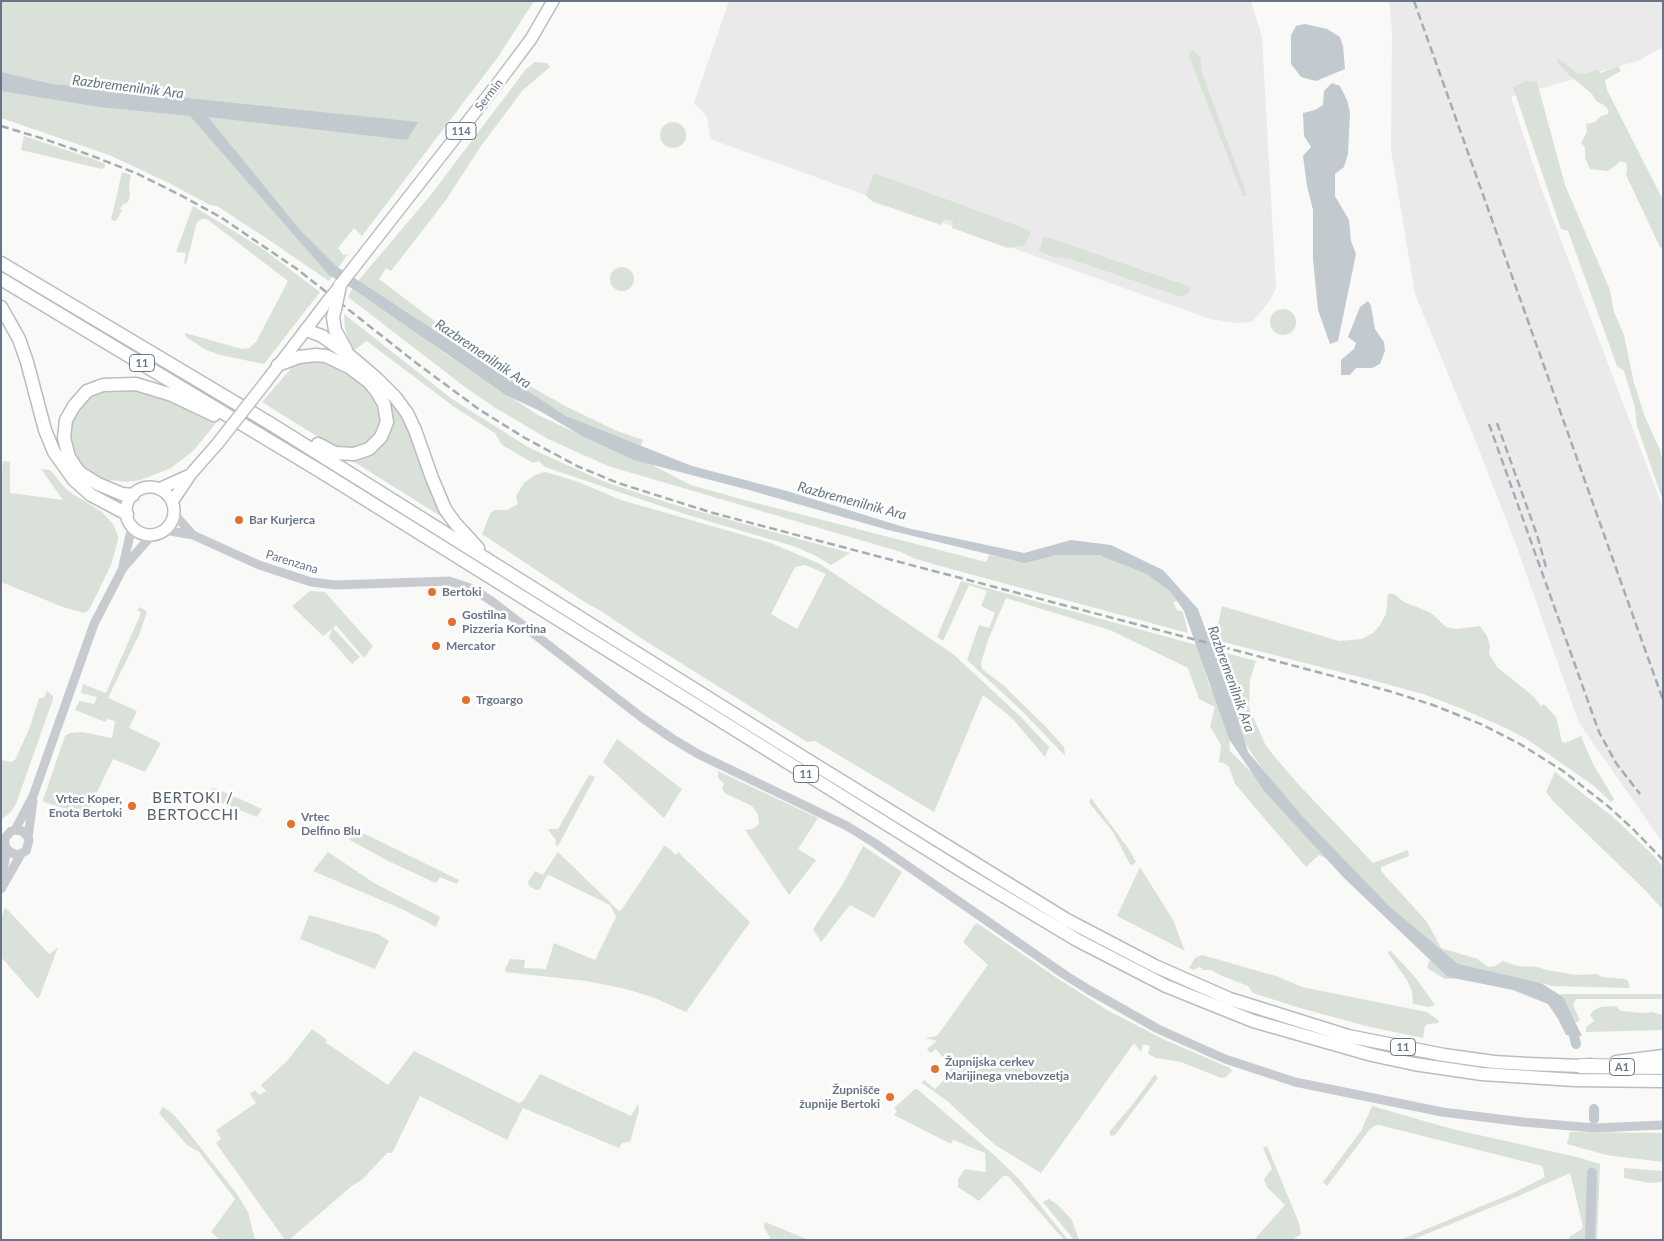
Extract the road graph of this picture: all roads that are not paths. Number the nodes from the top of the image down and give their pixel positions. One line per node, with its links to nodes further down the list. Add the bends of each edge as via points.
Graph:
1 (553, 1): 4 (main road, Sermin / 114, via 531,39)
2 (1, 263): 11 (highway, 11)
3 (1, 279): 12 (highway, 11)
4 (340, 285): 5 (highway, bridge)
5 (331, 305): 7 (main road); 8 (highway, via 335,330)
6 (1, 307): 18 (highway, via 19,339 54,452 85,490)
7 (306, 330): 8 (highway, via 322,336); 9 (highway); 10 (main road)
8 (349, 355): 22 (highway, via 389,391 407,414 445,509)
9 (326, 356): 10 (highway, via 299,357); 11 (highway, via 349,367 377,392 387,413 381,437 369,449 354,454 336,453 296,431)
10 (278, 365): 13 (main road, bridge)
11 (271, 424): 22 (highway, 11)
12 (283, 448): 15 (highway, via 155,389 136,384 103,385 87,392 66,420 64,438 69,457 79,472 98,484); 34 (highway, 11, via 964,873 1077,940 1166,986 1253,1021 1372,1056 1482,1074)
13 (190, 476): 14 (main road); 16 (main road)
14 (159, 489): 15 (main road, via 148,487); 16 (main road)
15 (133, 495): 18 (main road, via 128,504)
16 (172, 502): 17 (main road)
17 (174, 514): 19 (main road); 21 (street, Parenzana)
18 (130, 520): 20 (main road, via 143,533); 23 (street)
19 (165, 530): 20 (main road); 21 (street, Parenzana)
20 (152, 535): 23 (street)
21 (193, 535): 35 (street, Parenzana, via 259,566 299,579 336,584 449,581 473,589 673,739 847,826 1065,975 1158,1030 1225,1059 1295,1082 1442,1112 1595,1128)
22 (491, 561): 32 (highway, 11, via 1059,915 1155,966 1230,998 1348,1036 1444,1055)
23 (123, 568): 24 (street, via 94,624)
24 (34, 796): 25 (street); 26 (street)
25 (8, 833): 26 (street, via 22,831); 27 (street)
26 (28, 837): 28 (street, via 28,848)
27 (4, 846): 28 (street, via 13,854); 29 (street)
28 (20, 854): 30 (street)
29 (1, 881)
30 (1, 889)
31 (1663, 1056): 32 (highway, 11)
32 (1581, 1066): 33 (highway, A1)
33 (1663, 1067)
34 (1663, 1081)
35 (1663, 1126)

